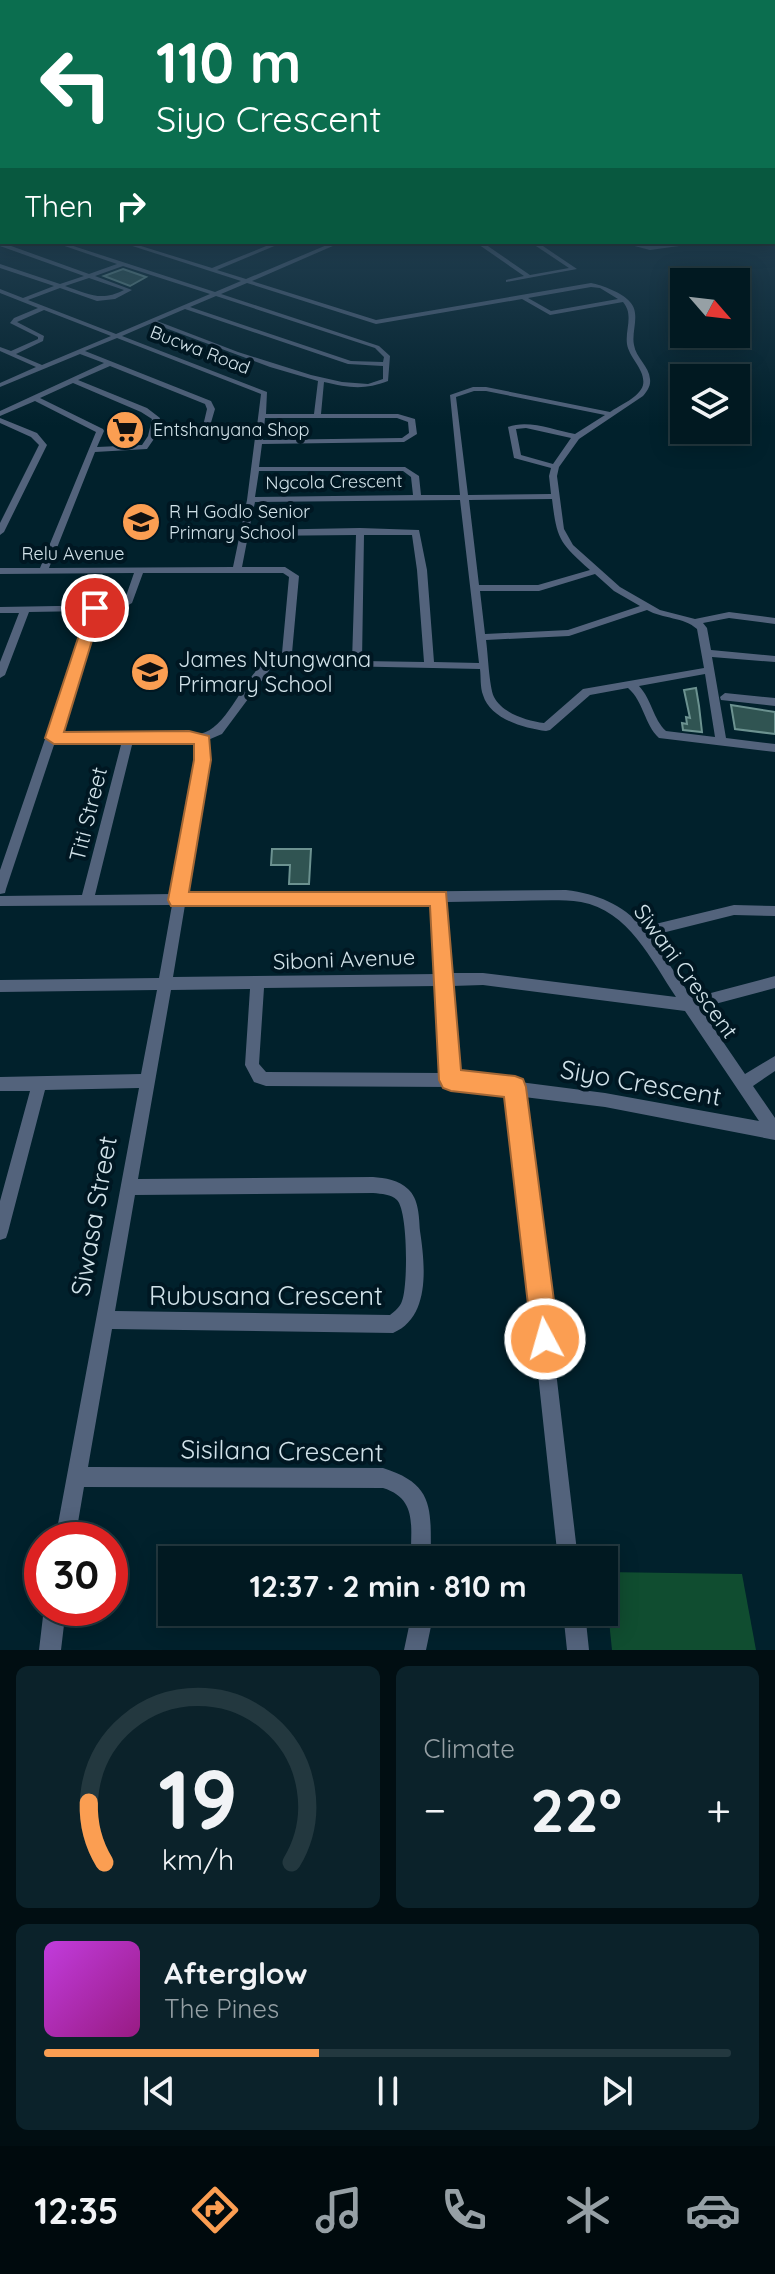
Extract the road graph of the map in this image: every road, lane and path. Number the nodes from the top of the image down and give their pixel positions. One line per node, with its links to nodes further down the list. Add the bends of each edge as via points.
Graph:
1 (17, 272): 13 (street)
2 (84, 272): 9 (street)
3 (99, 272): 9 (street)
4 (147, 272): 15 (street)
5 (218, 272): 11 (street)
6 (268, 272): 11 (street)
7 (522, 272): 10 (street)
8 (557, 272): 10 (street)
9 (91, 275): 13 (street); 13 (street, via 129,291 100,300)
10 (529, 277): 12 (street)
11 (247, 281): 15 (street); 16 (street, via 376,322)
12 (508, 281)
13 (59, 287): 17 (street)
14 (0, 291): 17 (street, Bucwa Road)
15 (215, 294): 19 (street); 27 (street, via 377,347)
16 (523, 297): 18 (street, via 594,285); 18 (street, via 550,313)
17 (22, 300): 20 (street, Bucwa Road)
18 (625, 300): 33 (street, via 633,315 630,345 647,387)
19 (185, 307): 21 (street); 27 (street, via 350,363)
20 (43, 308): 22 (street, Bucwa Road); 25 (street, via 13,323 41,340)
21 (152, 321): 22 (street); 30 (street)
22 (117, 335): 24 (street); 34 (street, Bucwa Road, via 263,391)
23 (0, 349): 25 (street)
24 (79, 351): 26 (street); 28 (street)
25 (10, 354): 28 (street)
26 (110, 363): 29 (street); 37 (street, via 208,403)
27 (387, 364): 30 (street, via 386,380 378,385)
28 (41, 367): 31 (street)
29 (74, 381): 32 (street); 39 (street, via 151,413)
30 (321, 381): 36 (street)
31 (1, 384)
32 (35, 398): 35 (street); 42 (street, via 99,429)
33 (609, 414): 40 (street); 47 (street, via 486,389 452,396)
34 (264, 416): 36 (street); 38 (street)
35 (0, 417): 50 (street, via 43,445)
36 (317, 417): 41 (street, via 403,417 412,421 413,434 404,440)
37 (206, 428): 38 (street); 39 (street)
38 (261, 428): 41 (street)
39 (155, 429): 42 (street, via 140,449)
40 (576, 437): 43 (street); 43 (street, via 512,427 517,456)
41 (259, 442): 44 (street)
42 (93, 450): 55 (street)
43 (555, 467): 45 (street)
44 (255, 469): 46 (street, Ngcola Crescent, via 405,469 415,476); 48 (street)
45 (555, 496): 47 (street, Ngcola Crescent); 56 (street, via 562,536)
46 (417, 497): 47 (street, Ngcola Crescent); 48 (street, Ngcola Crescent)
47 (464, 497): 57 (street)
48 (251, 500): 51 (street)
49 (360, 531): 51 (street); 68 (street); 69 (street, via 413,531 418,536)
50 (0, 532)
51 (246, 533): 52 (street)
52 (237, 569): 53 (street, Relu Avenue); 68 (street, Relu Avenue, via 293,574 290,661 304,666)
53 (140, 570): 55 (street, Relu Avenue); 59 (street, via 127,604)
54 (0, 571): 55 (street, Relu Avenue)
55 (43, 571)
56 (595, 571): 57 (street, via 539,588); 58 (street)
57 (476, 588): 64 (street)
58 (648, 607): 63 (street); 64 (street, via 569,633)
59 (95, 608): 61 (street); 76 (street)
60 (0, 610): 61 (street)
61 (25, 610): 72 (street)
62 (775, 621): 63 (street, via 729,615)
63 (695, 622): 65 (street, via 704,631)
64 (481, 637): 70 (street)
65 (708, 653): 66 (street); 71 (street)
66 (775, 659)
67 (277, 663): 78 (street, via 267,666 218,731)
68 (357, 664): 69 (street, Relu Avenue)
69 (429, 664): 70 (street, Relu Avenue)
70 (485, 666): 73 (street, via 494,706 541,727 551,725 581,694)
71 (710, 670): 73 (street); 79 (street)
72 (0, 675)
73 (630, 684): 79 (street, via 647,700 658,732)
74 (725, 697): 75 (street)
75 (775, 702)
76 (54, 738): 77 (street); 81 (street)
77 (128, 738): 78 (street); 85 (street, Titi Street)
78 (200, 739): 83 (street, Siwasa Street, via 203,760)
79 (721, 742): 80 (street)
80 (775, 748)
81 (0, 889)
82 (440, 898): 83 (street, Siwani Crescent); 87 (street, Siwani Crescent, via 587,896 619,910); 88 (street)
83 (178, 900): 85 (street, Siwani Crescent); 90 (street, Siwasa Street)
84 (0, 901): 85 (street, Siwani Crescent)
85 (87, 901)
86 (775, 911): 87 (street, via 724,912)
87 (640, 933): 93 (street, Siwani Crescent)
88 (446, 979): 91 (street, Siboni Avenue); 93 (street, Siboni Avenue, via 520,982); 95 (street)
89 (775, 982): 93 (street)
90 (165, 983): 91 (street, Siboni Avenue); 92 (street, Siboni Avenue); 96 (street, Siwasa Street)
91 (257, 984): 95 (street, Siyo Crescent, via 252,1065 259,1077)
92 (0, 986)
93 (688, 1005): 99 (street, Siwani Crescent)
94 (775, 1063): 99 (street)
95 (451, 1080): 100 (street, Siyo Crescent)
96 (146, 1081): 98 (street); 102 (street, Siwasa Street)
97 (0, 1084): 98 (street)
98 (39, 1084): 103 (street)
99 (742, 1084): 101 (street, Siwani Crescent)
100 (515, 1087): 101 (street, Siyo Crescent); 108 (street)
101 (775, 1132)
102 (128, 1187): 104 (street, Siwasa Street); 104 (street, Rubusana Crescent, via 396,1188 409,1205 414,1296 407,1314 393,1324)
103 (0, 1232)
104 (105, 1320): 105 (street, Siwasa Street)
105 (76, 1477): 106 (street, Siwasa Street); 107 (street, Sisilana Crescent, via 383,1478 408,1486 419,1504)
106 (68, 1522)
107 (420, 1546)
108 (566, 1546)
109 (53, 1626): 112 (street)
110 (420, 1626): 113 (street)
111 (575, 1626): 114 (street)
112 (50, 1650)
113 (415, 1650)
114 (578, 1650)

